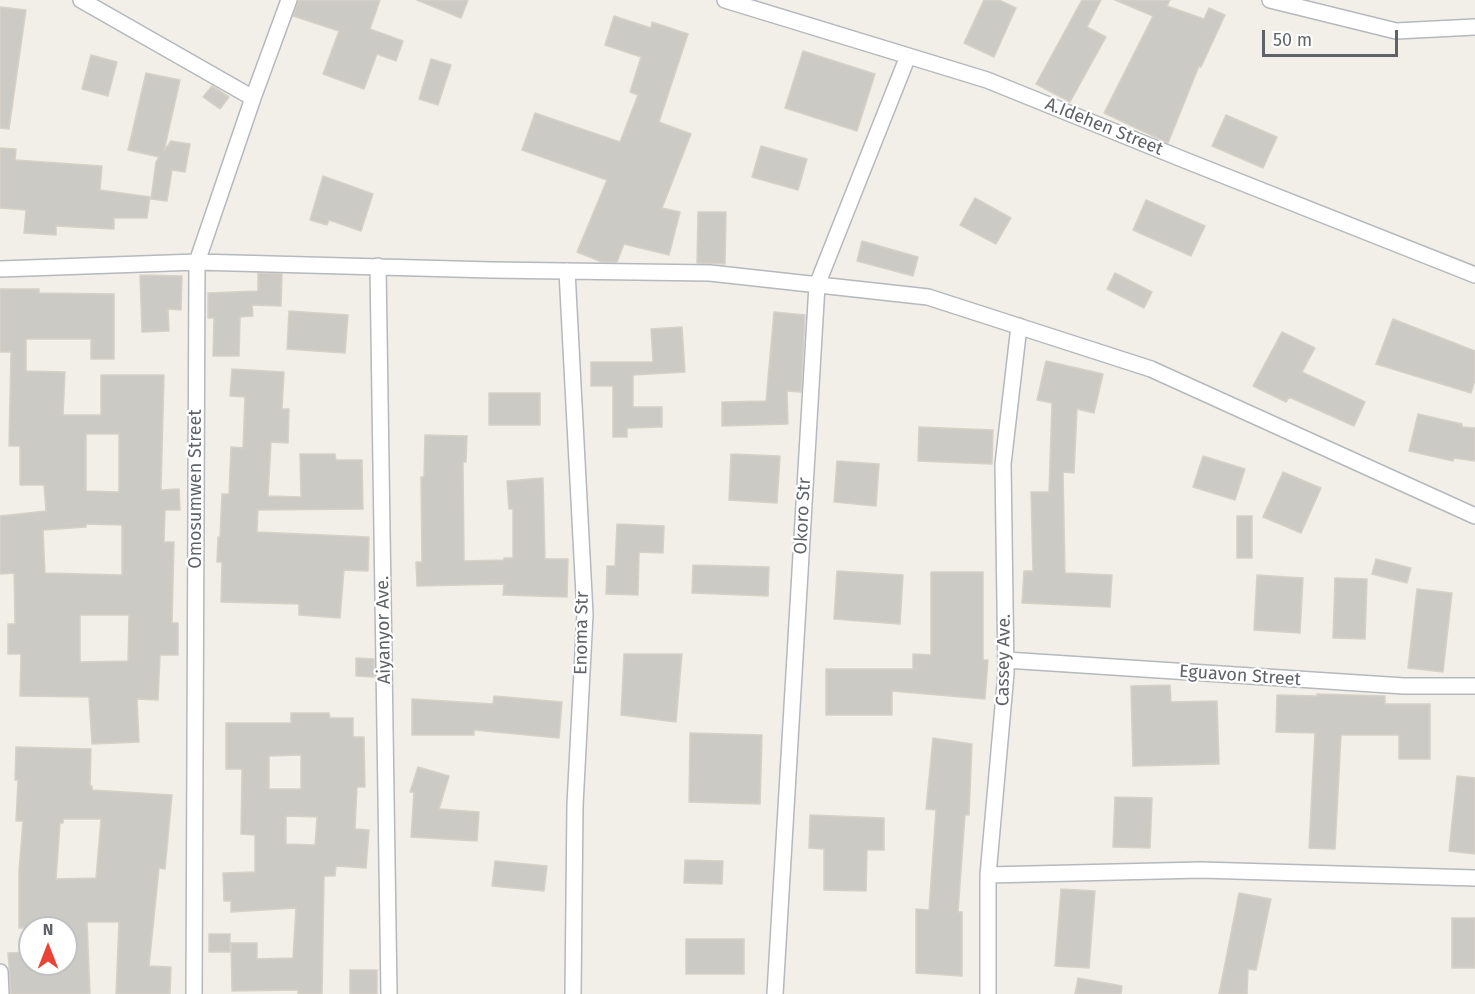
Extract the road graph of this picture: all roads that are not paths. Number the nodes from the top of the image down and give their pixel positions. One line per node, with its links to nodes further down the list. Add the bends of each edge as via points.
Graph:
1 (81, 0): 7 (street)
2 (289, 0): 7 (street, Omosumwen Street)
3 (725, 0): 6 (street, A.Idehen Street)
4 (1270, 0): 5 (street, via 1396,31)
5 (1475, 27)
6 (908, 56): 12 (street, A.Idehen Street, via 987,80); 13 (street, Okoro Str)
7 (253, 98): 8 (street, Omosumwen Street)
8 (197, 262): 9 (street); 10 (street); 22 (street, Omosumwen Street)
9 (378, 266): 11 (street); 23 (street, Aiyanyor Ave.)
10 (0, 269)
11 (567, 271): 13 (street, via 710,273); 24 (street, Enoma Str, via 585,614 575,805)
12 (1475, 275)
13 (817, 285): 14 (street, via 928,297); 25 (street, Okoro Str)
14 (1018, 326): 15 (street, via 1151,369); 16 (street, Cassey Ave., via 1003,464)
15 (1475, 516)
16 (1006, 660): 17 (street, Eguavon Street, via 1404,686); 18 (street, Cassey Ave.)
17 (1475, 686)
18 (988, 875): 19 (street, via 1201,870); 26 (street, Cassey Ave.)
19 (1475, 878)
20 (0, 972): 21 (street)
21 (1, 994)
22 (194, 994)
23 (389, 994)
24 (573, 994)
25 (775, 994)
26 (988, 994)

